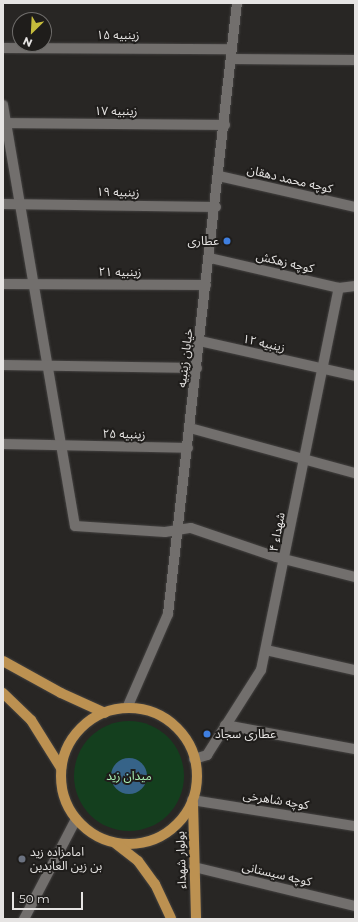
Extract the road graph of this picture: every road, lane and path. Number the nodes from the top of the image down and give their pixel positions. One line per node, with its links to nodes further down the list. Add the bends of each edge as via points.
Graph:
1 (237, 3): 3 (street, خیابان زینبیه)
2 (3, 48): 3 (street, زینبیه ۱۵)
3 (232, 54): 4 (street, زینبیه ۱۵); 7 (street, خیابان زینبیه)
4 (355, 60)
5 (3, 105): 6 (street)
6 (5, 123): 7 (street, زینبیه ۱۷); 10 (street)
7 (225, 125): 8 (street, خیابان زینبیه)
8 (219, 176): 11 (street, خیابان زینبیه); 12 (street, کوچه محمد دهقان)
9 (3, 204): 10 (street, زینبیه ۱۹)
10 (20, 204): 11 (street, زینبیه ۱۹); 15 (street)
11 (216, 206): 13 (street, خیابان زینبیه)
12 (355, 207)
13 (210, 258): 16 (street, خیابان زینبیه); 18 (street, کوچه زهکش)
14 (3, 284): 15 (street, زینبیه ۲۱)
15 (33, 284): 16 (street, زینبیه ۲۱); 21 (street)
16 (206, 285): 19 (street, خیابان زینبیه)
17 (355, 286): 18 (street, کوچه زهکش)
18 (339, 288): 23 (street, شهداء ۴)
19 (200, 341): 22 (street, خیابان زینبیه); 23 (street, زینبیه ۱۲)
20 (3, 365): 21 (street)
21 (47, 366): 22 (street); 27 (street)
22 (197, 368): 25 (street, خیابان زینبیه)
23 (323, 369): 24 (street, زینبیه ۱۲); 29 (street, شهداء ۴)
24 (355, 376)
25 (190, 428): 28 (street, خیابان زینبیه); 29 (street)
26 (3, 444): 27 (street, زینبیه ۲۵)
27 (61, 445): 28 (street, زینبیه ۲۵); 31 (street, via 75,526 165,532)
28 (188, 448): 31 (street, خیابان زینبیه)
29 (305, 459): 30 (street); 32 (street, شهداء ۴)
30 (355, 473)
31 (178, 530): 32 (street, via 191,528); 38 (street, خیابان زینبیه, via 168,614)
32 (284, 558): 33 (street); 34 (street, شهداء ۴)
33 (355, 577)
34 (266, 650): 36 (street); 40 (street, شهداء ۴, via 260,670)
35 (3, 661): 39 (main road)
36 (355, 670)
37 (3, 693): 43 (main road, via 31,720)
38 (127, 708): 39 (main road); 42 (main road, via 149,712 169,721 184,737)
39 (105, 713): 43 (main road, via 78,731 68,744)
40 (225, 725): 41 (street); 42 (street, شهداء ۴, via 207,755)
41 (355, 748)
42 (194, 758): 44 (main road, via 197,781)
43 (61, 768): 45 (main road, via 62,791)
44 (192, 800): 46 (street, کوچه شاهرخی); 47 (main road, via 180,821 161,836 139,843); 48 (main road, بولوار شهداء)
45 (76, 819): 47 (main road, via 93,834); 50 (street)
46 (355, 826)
47 (115, 843): 51 (main road, بولوار شهداء, via 138,861 155,884)
48 (194, 867): 49 (street, کوچه سیستانی); 52 (main road, بولوار شهداء)
49 (355, 906)
50 (24, 919)
51 (171, 919)
52 (196, 919)

